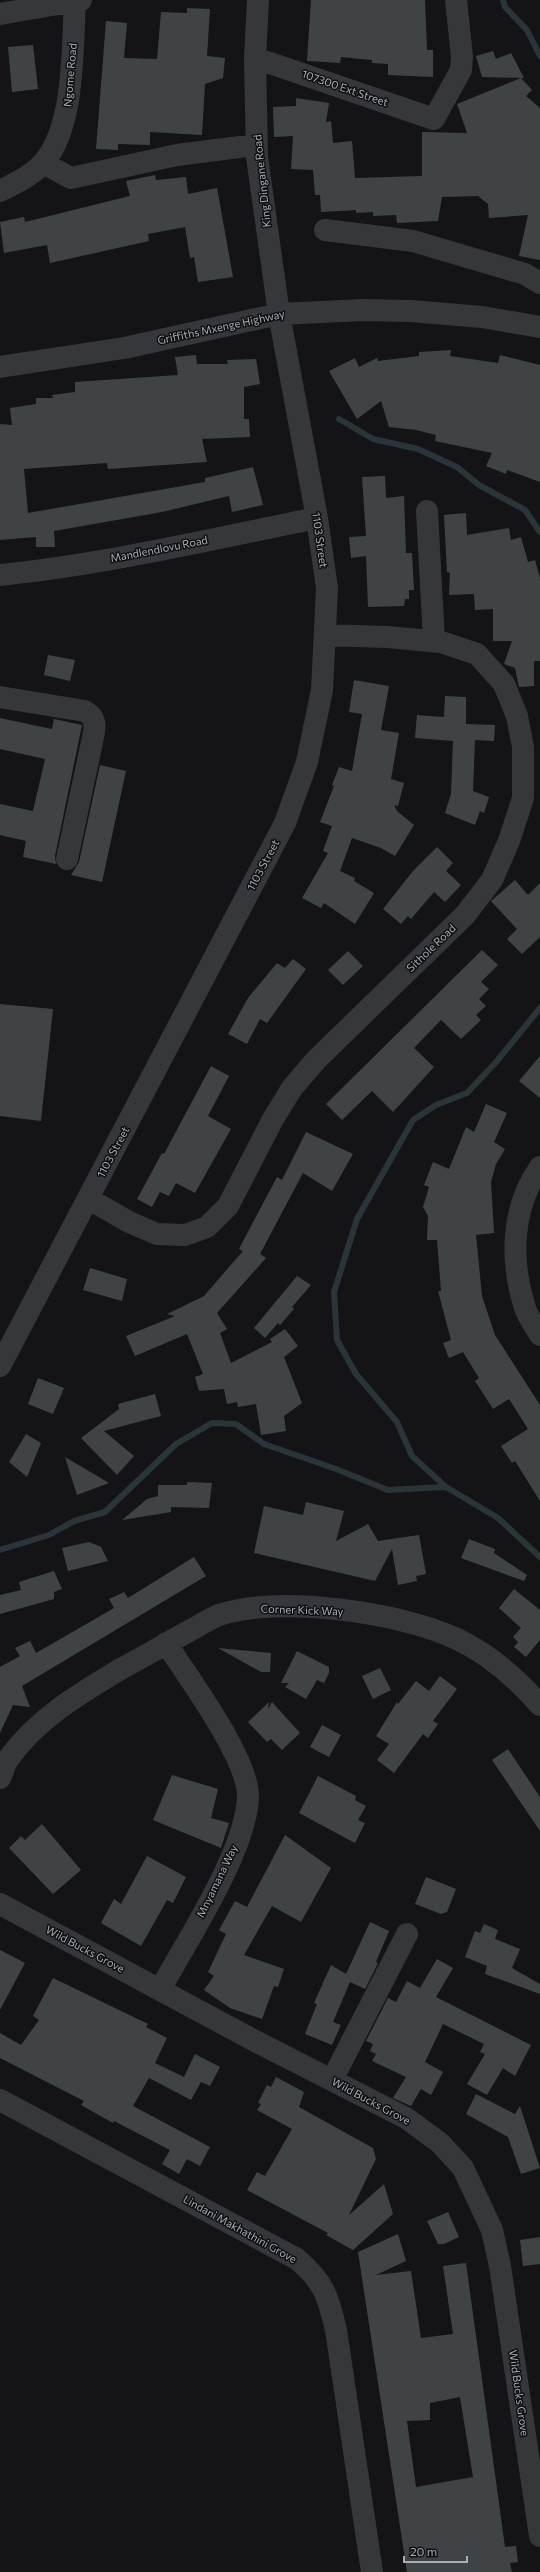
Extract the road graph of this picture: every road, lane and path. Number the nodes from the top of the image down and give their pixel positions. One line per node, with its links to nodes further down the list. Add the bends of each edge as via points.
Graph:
1 (77, 0): 4 (street); 7 (street, Ngome Road, via 67,109 52,151)
2 (258, 0): 5 (street, King Dingane Road)
3 (456, 0): 5 (street, 107300 Ext Street, via 461,70 434,119)
4 (0, 14)
5 (255, 58): 6 (street, King Dingane Road)
6 (256, 145): 7 (street, via 177,155 71,178); 11 (street, King Dingane Road)
7 (43, 163): 8 (street, Ngome Road, via 37,170)
8 (0, 191)
9 (325, 230): 10 (street, via 413,241 525,274)
10 (540, 283)
11 (279, 314): 12 (street, Griffiths Mxenge Highway, via 364,310 410,311 482,317); 13 (street, Griffiths Mxenge Highway, via 124,348); 15 (street, 1103 Street)
12 (540, 327)
13 (0, 367)
14 (427, 511): 18 (street)
15 (317, 518): 16 (street, Mandlendlovu Road, via 136,554); 17 (street, 1103 Street, via 327,588)
16 (0, 576)
17 (326, 636): 18 (street, Sithole Road); 22 (street, 1103 Street, via 322,690 307,762 285,822)
18 (434, 641): 22 (street, Sithole Road, via 477,654 504,684 517,716 523,747 523,798 492,880 465,915 316,1060 292,1088 228,1206 208,1227 185,1235 157,1234 129,1222)
19 (0, 697): 20 (street, via 85,711 92,716 96,724)
20 (67, 859)
21 (540, 1167): 23 (street, via 523,1195 516,1230 518,1279 526,1310)
22 (89, 1199): 24 (street, 1103 Street)
23 (540, 1335)
24 (0, 1366)
25 (166, 1643): 26 (street, Corner Kick Way, via 218,1616 249,1608 287,1607 355,1612 418,1624 458,1639 502,1668); 27 (street, Corner Kick Way, via 86,1690 47,1718 8,1759); 30 (street, Mnyamana Way, via 229,1742 248,1796 242,1830 228,1866)
26 (540, 1705)
27 (0, 1778)
28 (0, 1904): 30 (street, Wild Bucks Grove)
29 (407, 1934): 31 (street)
30 (161, 1988): 31 (street, Wild Bucks Grove)
31 (332, 2080): 33 (street, Wild Bucks Grove, via 406,2118 440,2143 463,2168 476,2194 492,2230 500,2266)
32 (0, 2100): 34 (street, Lindani Makhathini Grove, via 297,2259 316,2275 329,2300 336,2330)
33 (540, 2536)
34 (372, 2572)

